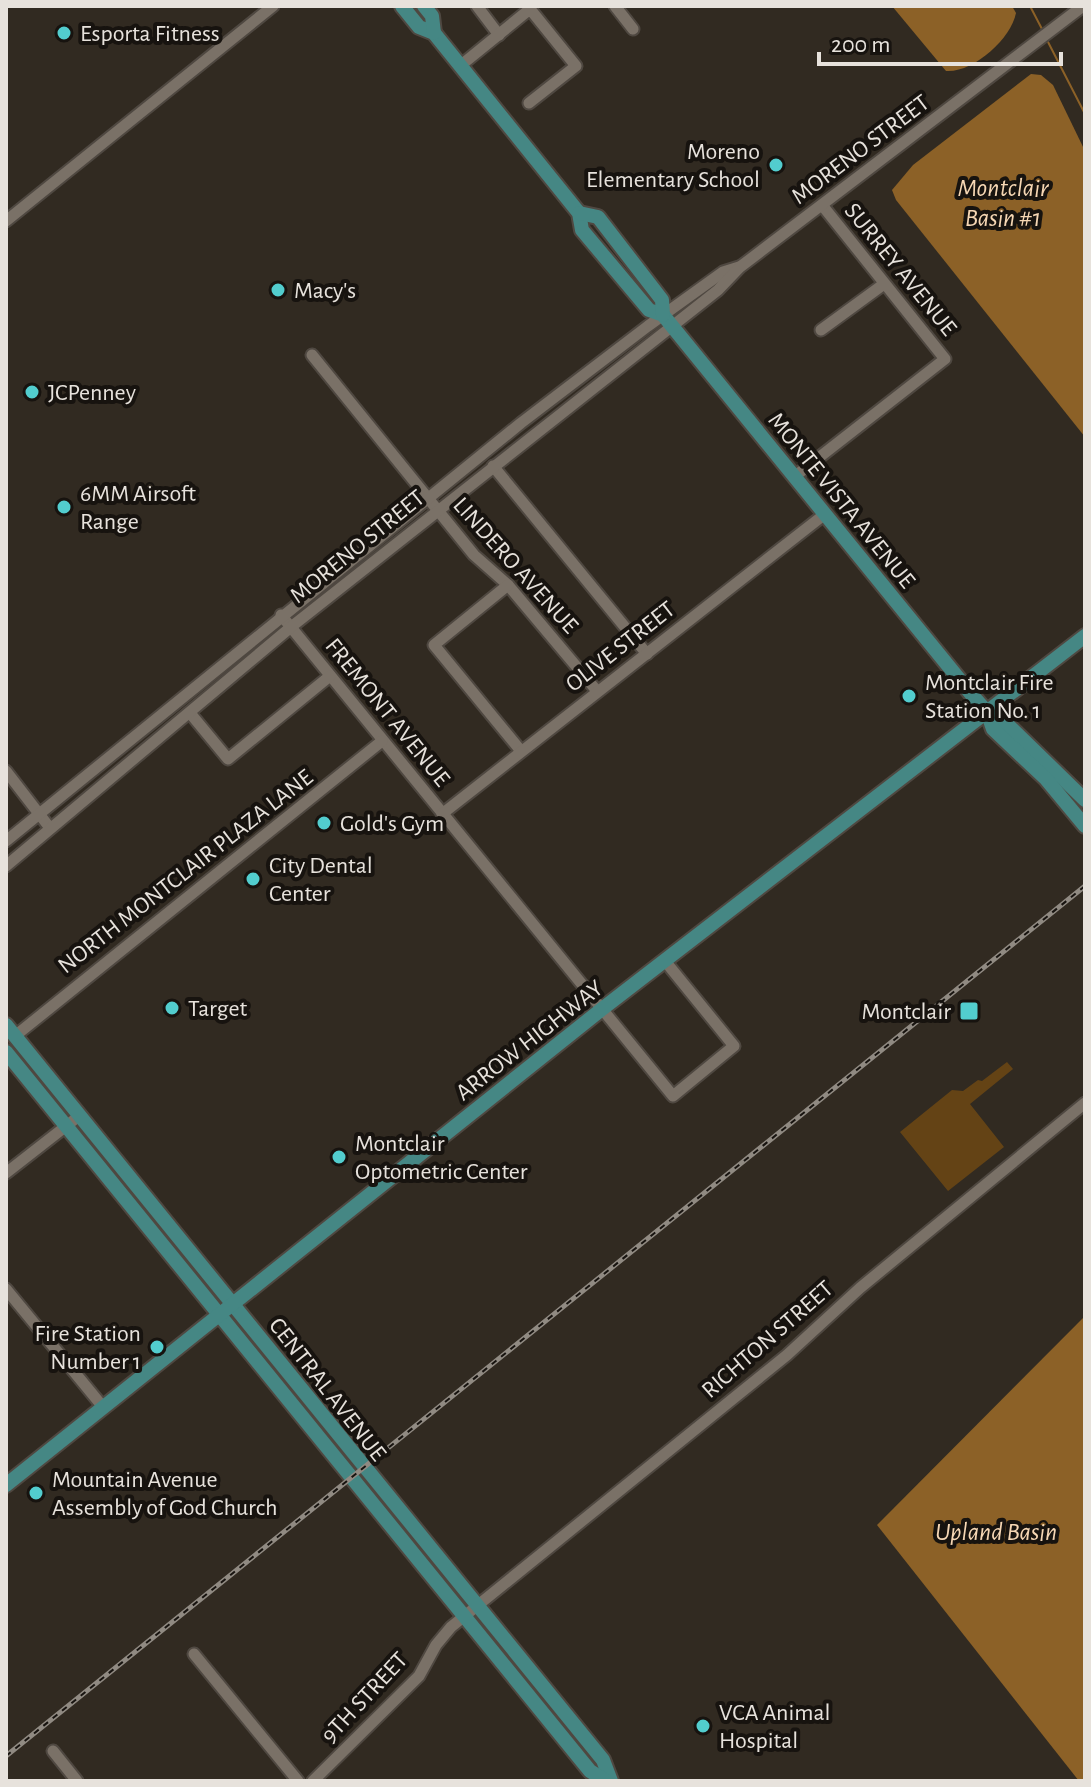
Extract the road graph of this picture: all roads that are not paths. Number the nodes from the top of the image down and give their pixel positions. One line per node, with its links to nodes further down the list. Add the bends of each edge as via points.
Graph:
1 (273, 6): 14 (street)
2 (402, 6): 9 (main road, MONTE VISTA AVENUE, via 419,27)
3 (424, 6): 9 (main road, MONTE VISTA AVENUE, via 432,16)
4 (477, 6): 10 (street)
5 (615, 6): 8 (street)
6 (1083, 6): 13 (street, MORENO STREET)
7 (532, 8): 10 (street); 12 (street, via 576,66)
8 (633, 29)
9 (434, 33): 11 (main road, MONTE VISTA AVENUE)
10 (499, 35): 11 (street)
11 (460, 66): 16 (main road, MONTE VISTA AVENUE, via 579,213 582,230 647,308)
12 (529, 103)
13 (822, 205): 15 (street, SURREY AVENUE); 16 (street, MORENO STREET, via 740,267 723,272)
14 (6, 221)
15 (884, 284): 17 (street); 20 (street, SURREY AVENUE, via 945,359)
16 (667, 321): 19 (street, MORENO STREET); 20 (main road, MONTE VISTA AVENUE); 21 (street, MORENO STREET)
17 (821, 330)
18 (312, 355): 21 (street, LINDERO AVENUE)
19 (493, 466): 22 (street, MORENO STREET); 28 (street)
20 (794, 477): 23 (main road, MONTE VISTA AVENUE)
21 (426, 497): 22 (street, LINDERO AVENUE); 25 (street, MORENO STREET)
22 (437, 510): 24 (street, LINDERO AVENUE, via 474,555); 26 (street, MORENO STREET)
23 (825, 514): 28 (street, OLIVE STREET); 31 (main road, MONTE VISTA AVENUE)
24 (508, 585): 30 (street, LINDERO AVENUE); 34 (street, via 434,645)
25 (281, 615): 26 (street, FREMONT AVENUE); 37 (street, MORENO STREET)
26 (291, 627): 29 (street, FREMONT AVENUE); 32 (street, MORENO STREET)
27 (1085, 636): 31 (main road, ARROW HIGHWAY)
28 (647, 654): 30 (street, OLIVE STREET)
29 (330, 676): 32 (street, via 228,759); 33 (street, FREMONT AVENUE)
30 (597, 691): 34 (street, OLIVE STREET)
31 (987, 712): 36 (main road, MONTE VISTA AVENUE, via 1004,721); 39 (main road, MONTE VISTA AVENUE, via 993,729 1046,779); 43 (main road, ARROW HIGHWAY)
32 (190, 713): 40 (street, MORENO STREET)
33 (382, 741): 38 (street, FREMONT AVENUE); 45 (street, NORTH MONTCLAIR PLAZA LANE)
34 (521, 751): 38 (street, OLIVE STREET)
35 (6, 771): 37 (street)
36 (1085, 800)
37 (40, 812): 40 (street); 41 (street, MORENO STREET)
38 (442, 814): 44 (street, FREMONT AVENUE)
39 (1085, 826)
40 (50, 828): 42 (street, MORENO STREET)
41 (6, 841)
42 (6, 866)
43 (665, 961): 44 (main road, ARROW HIGHWAY); 44 (street, FREMONT AVENUE, via 734,1046 673,1096)
44 (602, 1009): 52 (main road, ARROW HIGHWAY)
45 (10, 1030): 48 (main road, CENTRAL AVENUE)
46 (6, 1052): 49 (main road, CENTRAL AVENUE)
47 (1085, 1103): 56 (street, RICHTON STREET)
48 (79, 1116): 49 (street); 52 (main road, CENTRAL AVENUE)
49 (66, 1126): 50 (street); 53 (main road, CENTRAL AVENUE)
50 (6, 1173)
51 (6, 1289): 54 (street)
52 (232, 1304): 53 (main road, ARROW HIGHWAY); 56 (main road, CENTRAL AVENUE)
53 (219, 1314): 54 (main road, ARROW HIGHWAY); 57 (main road, CENTRAL AVENUE)
54 (103, 1407): 55 (main road, ARROW HIGHWAY)
55 (6, 1485)
56 (477, 1607): 57 (street, 9TH STREET); 63 (main road, CENTRAL AVENUE, via 603,1760)
57 (464, 1617): 62 (street, 9TH STREET, via 443,1634 419,1676); 63 (main road, CENTRAL AVENUE, via 590,1771)
58 (194, 1654): 61 (street)
59 (53, 1751): 60 (street)
60 (77, 1781)
61 (298, 1781)
62 (313, 1781)
63 (609, 1781)

